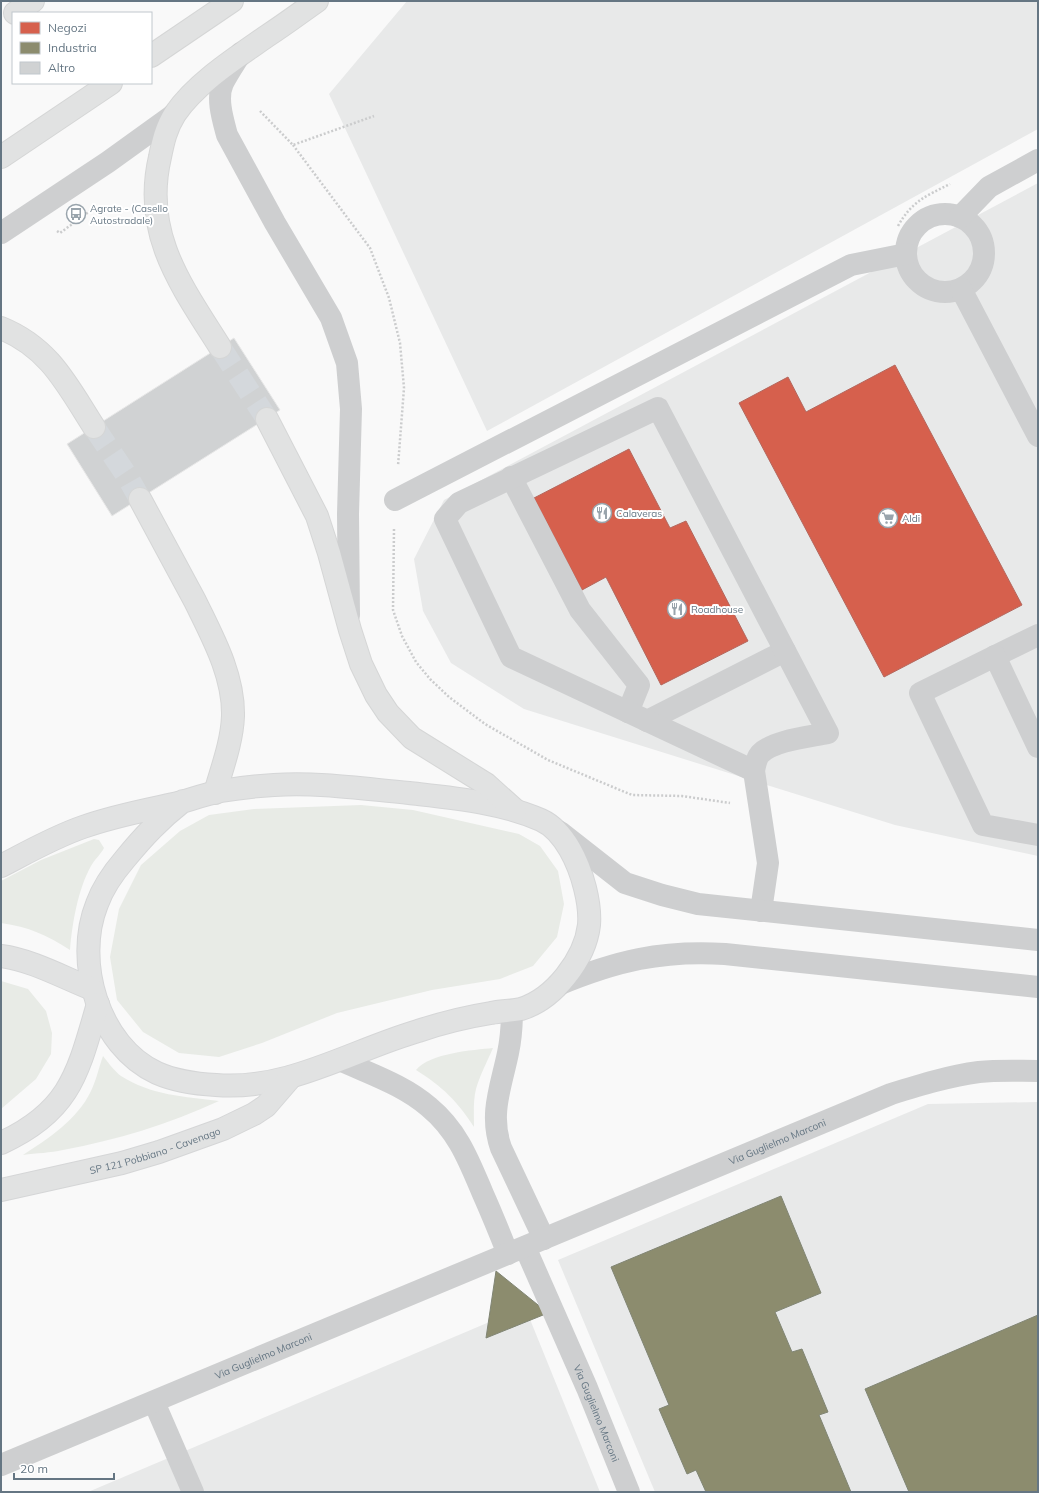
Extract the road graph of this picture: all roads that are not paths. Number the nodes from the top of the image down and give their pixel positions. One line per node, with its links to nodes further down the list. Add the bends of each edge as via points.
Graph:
1 (33, 1): 4 (main road)
2 (232, 1): 8 (main road)
3 (317, 1): 7 (main road)
4 (17, 12)
5 (12, 15): 6 (main road)
6 (1, 22)
7 (241, 53): 10 (main road, via 198,89); 25 (street, via 222,84 220,97 227,135 331,318 347,363 351,408 348,514)
8 (152, 55)
9 (109, 84): 11 (main road)
10 (176, 113): 14 (street); 18 (main road, via 163,140 158,166 155,190 157,220 170,265)
11 (1, 157)
12 (1038, 160): 13 (street, via 989,187)
13 (960, 217): 15 (street, via 948,214 923,221 908,241); 16 (street, via 971,224 984,245 980,271)
14 (1, 233)
15 (906, 254): 16 (street, via 915,277 925,286 949,292); 24 (street, via 851,265)
16 (962, 288): 21 (street)
17 (1, 328): 20 (main road, via 24,338 49,360)
18 (220, 347)
19 (266, 419): 25 (main road, via 316,516)
20 (94, 427)
21 (1038, 436)
22 (511, 477): 27 (street, via 658,408); 29 (street, via 580,610 639,685); 29 (street, via 459,503 445,519 511,657)
23 (140, 499): 32 (main road, via 210,631 231,692 232,731)
24 (395, 500)
25 (350, 630): 34 (main road, via 361,664 388,713 412,738 486,784)
26 (1038, 635): 28 (street)
27 (785, 651): 29 (street); 31 (street, via 828,733 779,743 768,748 755,762)
28 (995, 656): 30 (street); 36 (street, via 920,692 983,825)
29 (638, 717): 31 (street)
30 (1038, 747)
31 (754, 771): 38 (street, via 768,863)
32 (215, 793): 33 (main road); 34 (main road, via 277,785 335,786 464,800)
33 (183, 802): 37 (main road, via 87,825); 43 (main road, via 164,816 139,841 102,891 88,936)
34 (515, 810): 35 (main road)
35 (551, 825): 38 (street, via 625,883 698,904); 41 (main road, via 567,845 579,870 589,916 587,935 580,955)
36 (1038, 835)
37 (1, 866)
38 (761, 911): 39 (street)
39 (1038, 940)
40 (1, 956): 43 (main road, via 29,963)
41 (558, 985): 42 (street, via 621,963 662,955 704,953); 44 (main road, via 534,1002 521,1009)
42 (1038, 987)
43 (95, 997): 47 (main road, via 103,1017 122,1047 133,1058 158,1073 175,1079 227,1086 250,1085); 48 (main road, via 82,1058 70,1086 48,1114)
44 (512, 1010): 45 (main road, via 432,1026); 50 (street, via 509,1052 496,1106 495,1123)
45 (340, 1060): 47 (main road); 50 (street, via 398,1087 430,1107 462,1145)
46 (1038, 1071): 50 (street, Via Guglielmo Marconi, via 977,1072 892,1094)
47 (291, 1077): 49 (main road, SP 121 Pobbiano - Cavenago, via 266,1106 223,1129 122,1163)
48 (1, 1143)
49 (1, 1190)
50 (525, 1246): 51 (street, Via Guglielmo Marconi); 54 (street, Via Guglielmo Marconi)
51 (154, 1402): 52 (street, Via Guglielmo Marconi); 53 (street)
52 (1, 1465)
53 (193, 1492)
54 (629, 1492)

